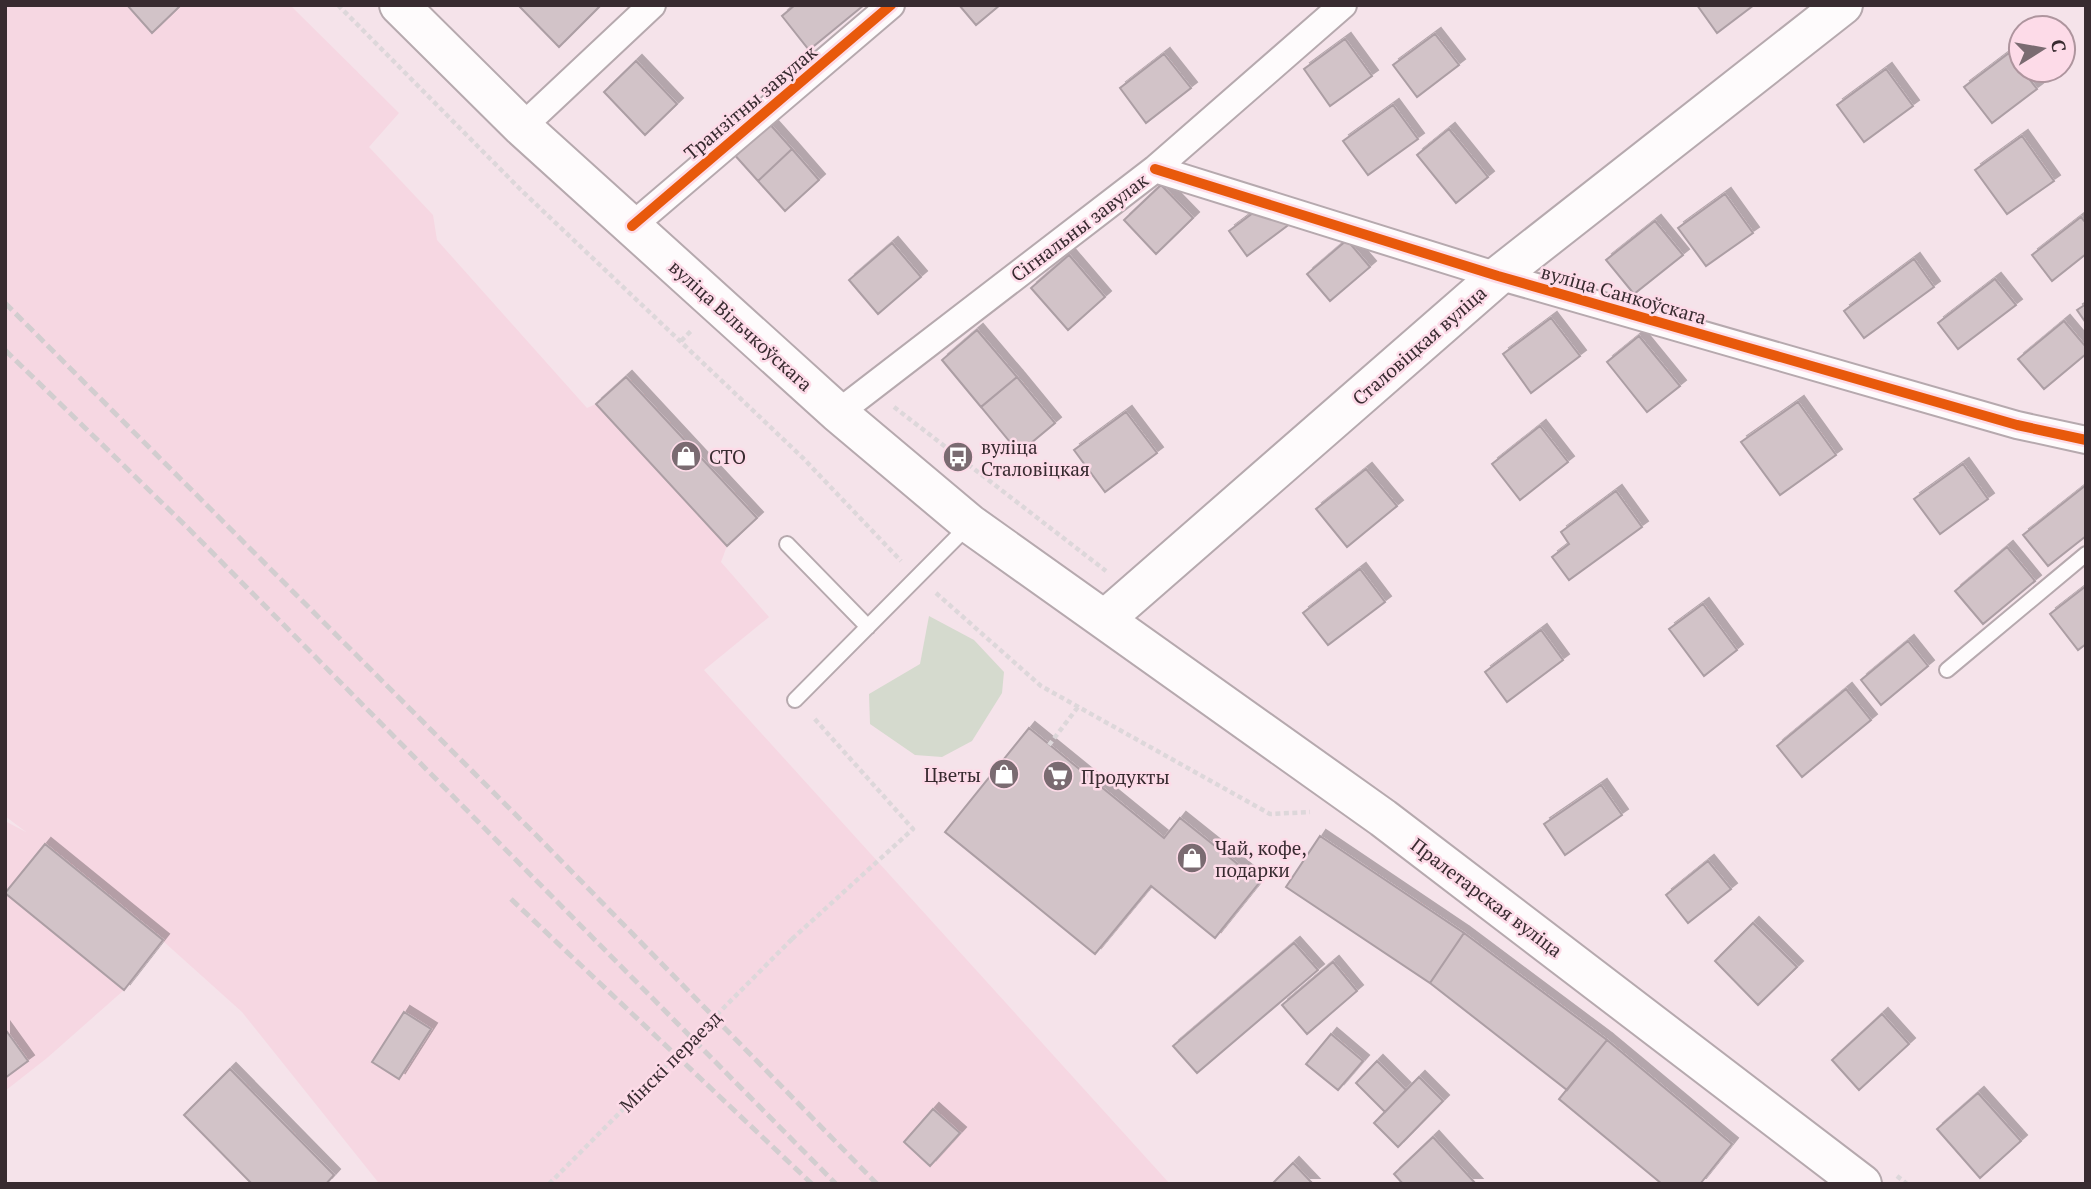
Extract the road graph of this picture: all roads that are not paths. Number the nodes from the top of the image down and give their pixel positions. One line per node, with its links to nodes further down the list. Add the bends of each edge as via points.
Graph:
1 (398, 5): 6 (main road, вуліца Вільчкоўскага)
2 (652, 5): 6 (street)
3 (891, 5): 8 (street, Транзітны завулак)
4 (1343, 5): 7 (street, Сігнальны завулак)
5 (1843, 5): 9 (main road, Сталовіцкая вуліца)
6 (522, 127): 8 (main road, вуліца Вільчкоўскага)
7 (1155, 169): 9 (street, вуліца Санкоўскага); 10 (street, Сігнальны завулак)
8 (632, 226): 10 (main road, вуліца Вільчкоўскага)
9 (1498, 276): 11 (street, вуліца Санкоўскага, via 2017,425); 15 (main road, Сталовіцкая вуліца)
10 (838, 413): 12 (main road, вуліца Вільчкоўскага)
11 (2086, 440)
12 (970, 524): 15 (main road, вуліца Вільчкоўскага); 16 (lane)
13 (787, 544): 16 (lane)
14 (2086, 554): 17 (lane)
15 (1105, 619): 19 (main road, Пралетарская вуліца, via 1383,818)
16 (868, 626): 18 (lane)
17 (1947, 670)
18 (795, 700)
19 (1863, 1184)

